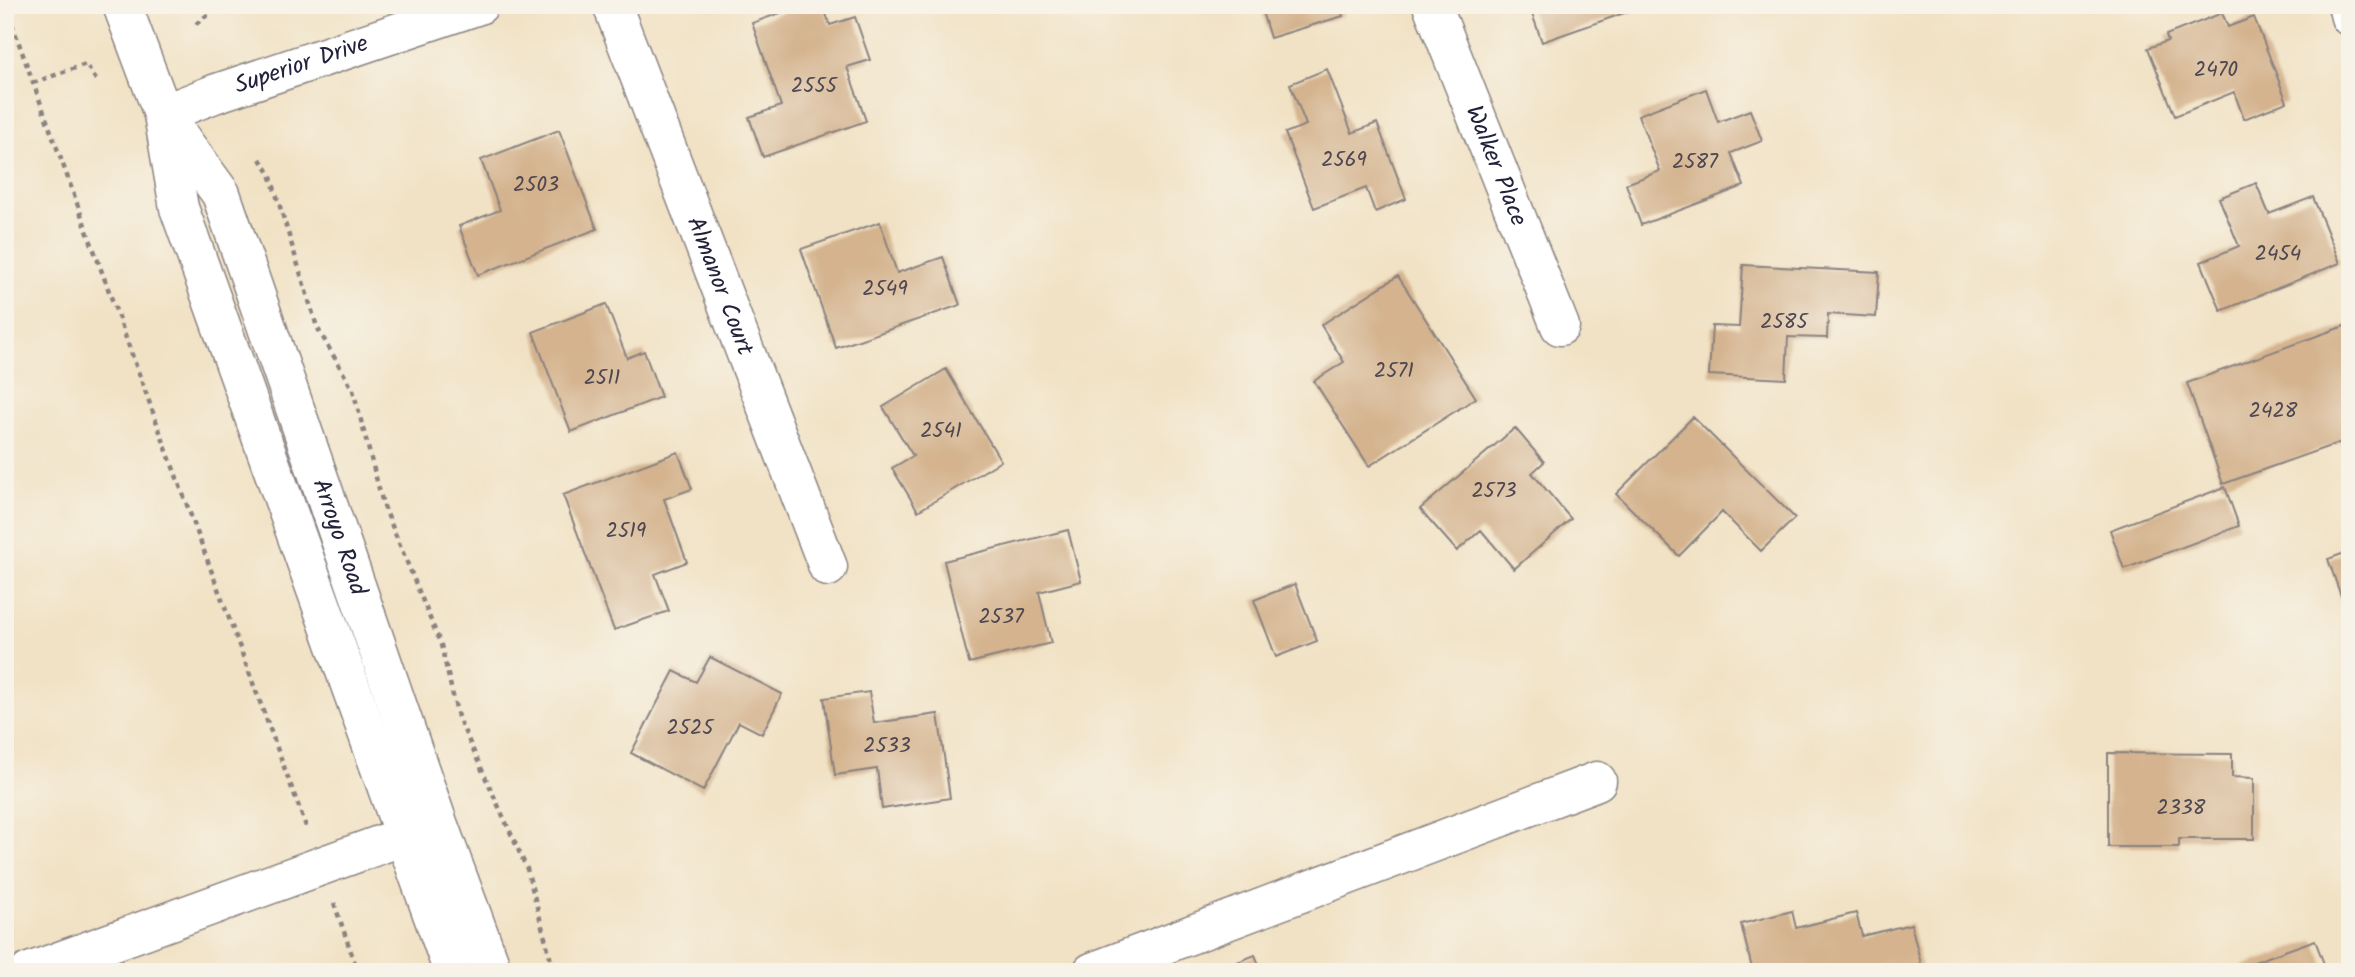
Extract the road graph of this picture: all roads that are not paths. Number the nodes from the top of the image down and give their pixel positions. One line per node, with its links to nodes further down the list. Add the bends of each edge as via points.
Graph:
1 (122, 5): 7 (street, Arroyo Road)
2 (479, 5): 7 (street, Superior Drive)
3 (612, 5): 9 (street, Almanor Court)
4 (1432, 5): 8 (street, Walker Place)
5 (2347, 5): 6 (street)
6 (2350, 17)
7 (163, 114): 11 (street, Arroyo Road, via 221,194); 12 (street, Arroyo Road, via 179,208)
8 (1560, 326)
9 (828, 567)
10 (1597, 780): 16 (street)
11 (438, 823): 12 (street); 15 (street, Arroyo Road)
12 (402, 836): 13 (street); 14 (street, Arroyo Road)
13 (29, 972)
14 (453, 972)
15 (493, 972)
16 (1092, 972)

